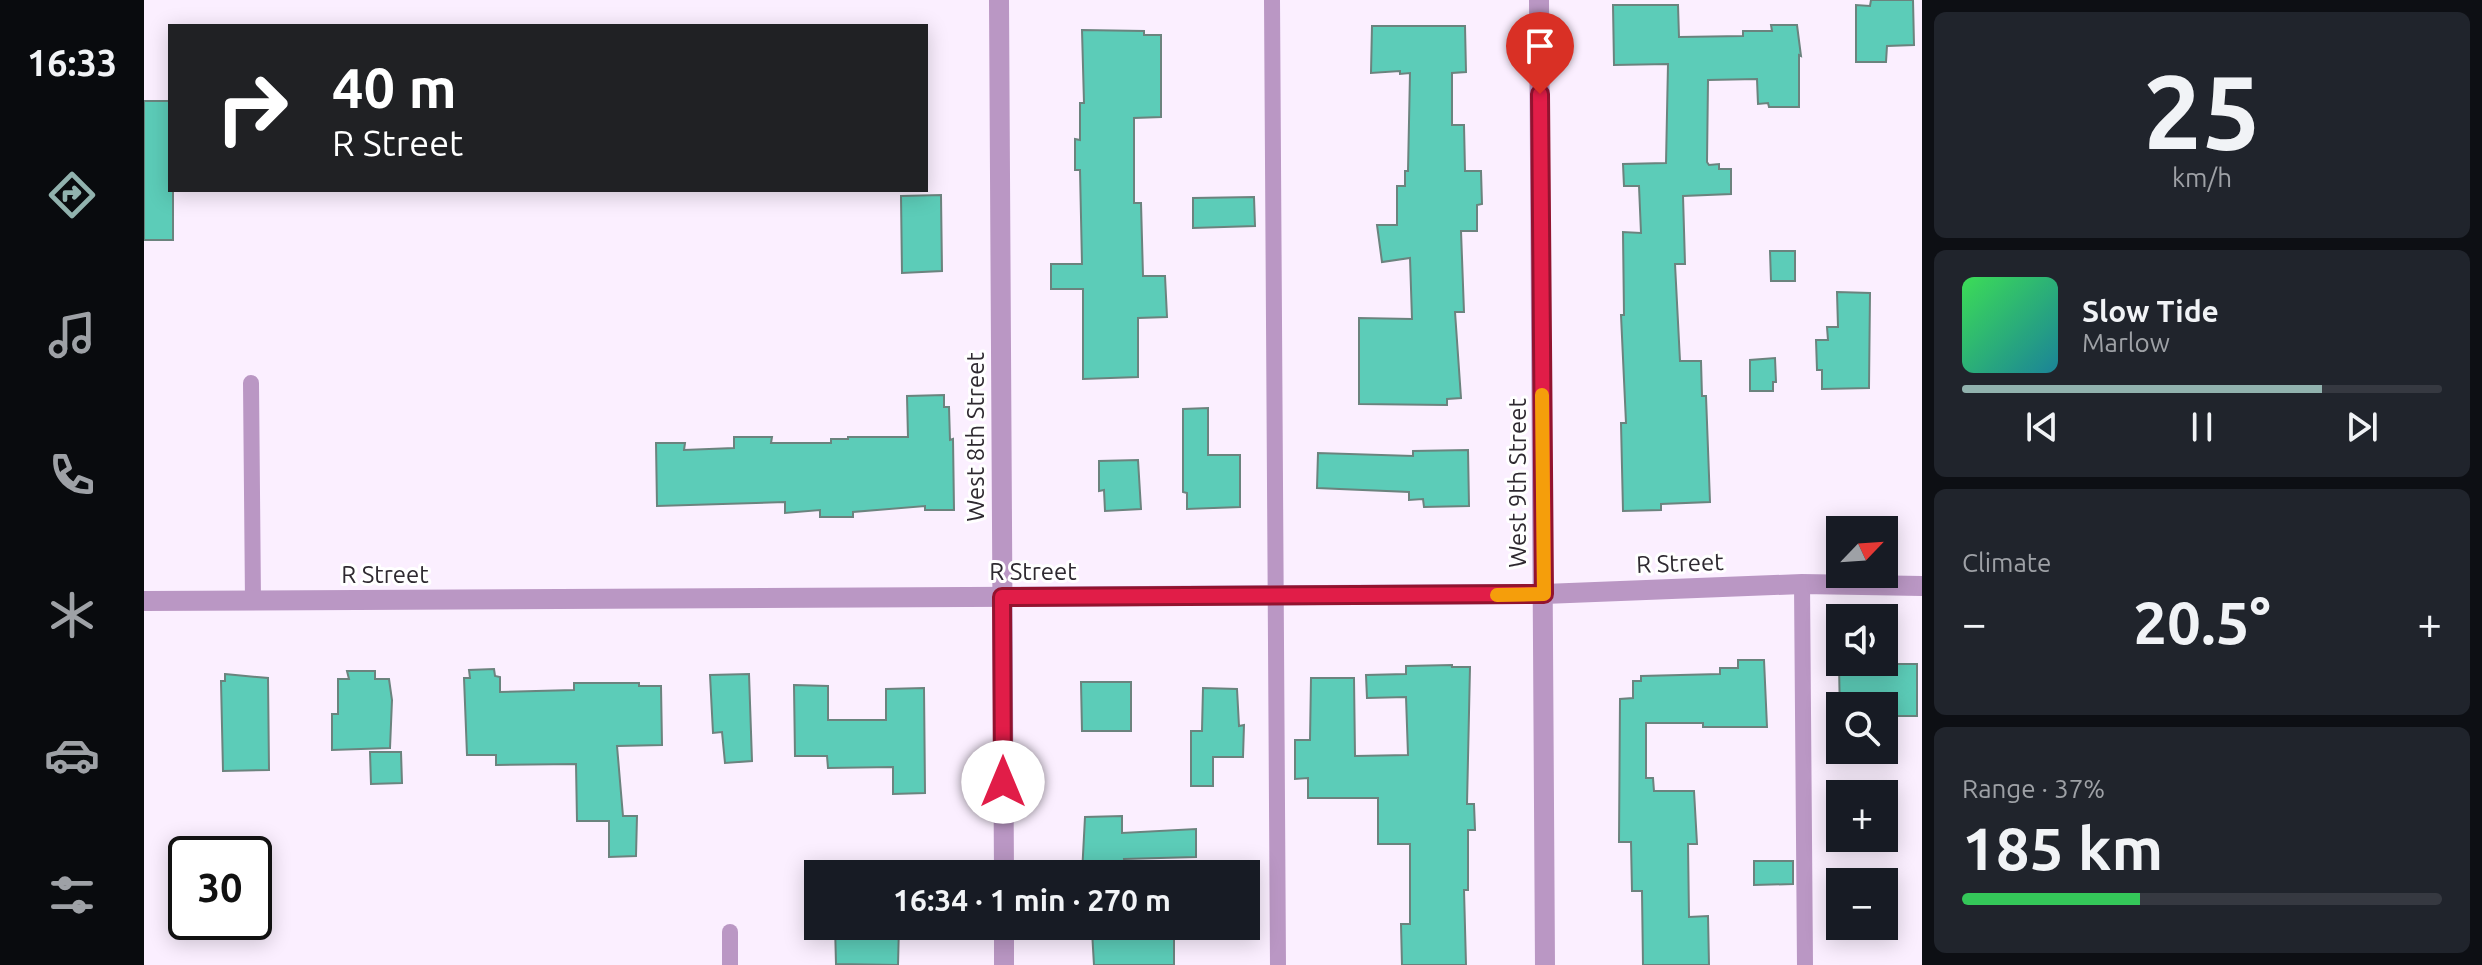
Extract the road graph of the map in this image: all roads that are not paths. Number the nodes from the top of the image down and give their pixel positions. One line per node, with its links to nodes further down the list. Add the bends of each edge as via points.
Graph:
1 (999, 0): 9 (street, West 8th Street)
2 (1272, 0): 8 (lane)
3 (1539, 0): 7 (street, West 9th Street)
4 (251, 383): 11 (lane)
5 (1802, 584): 6 (street, R Street); 7 (street, R Street); 19 (lane)
6 (1922, 586)
7 (1544, 594): 8 (street, R Street); 18 (street, West 9th Street)
8 (1275, 596): 9 (street, R Street); 17 (lane)
9 (1002, 597): 11 (street, R Street); 12 (street, West 8th Street)
10 (144, 601): 11 (street, R Street)
11 (253, 601)
12 (1004, 860)
13 (730, 932): 15 (lane)
14 (1004, 940): 16 (street)
15 (730, 965)
16 (1004, 965)
17 (1278, 965)
18 (1545, 965)
19 (1805, 965)

